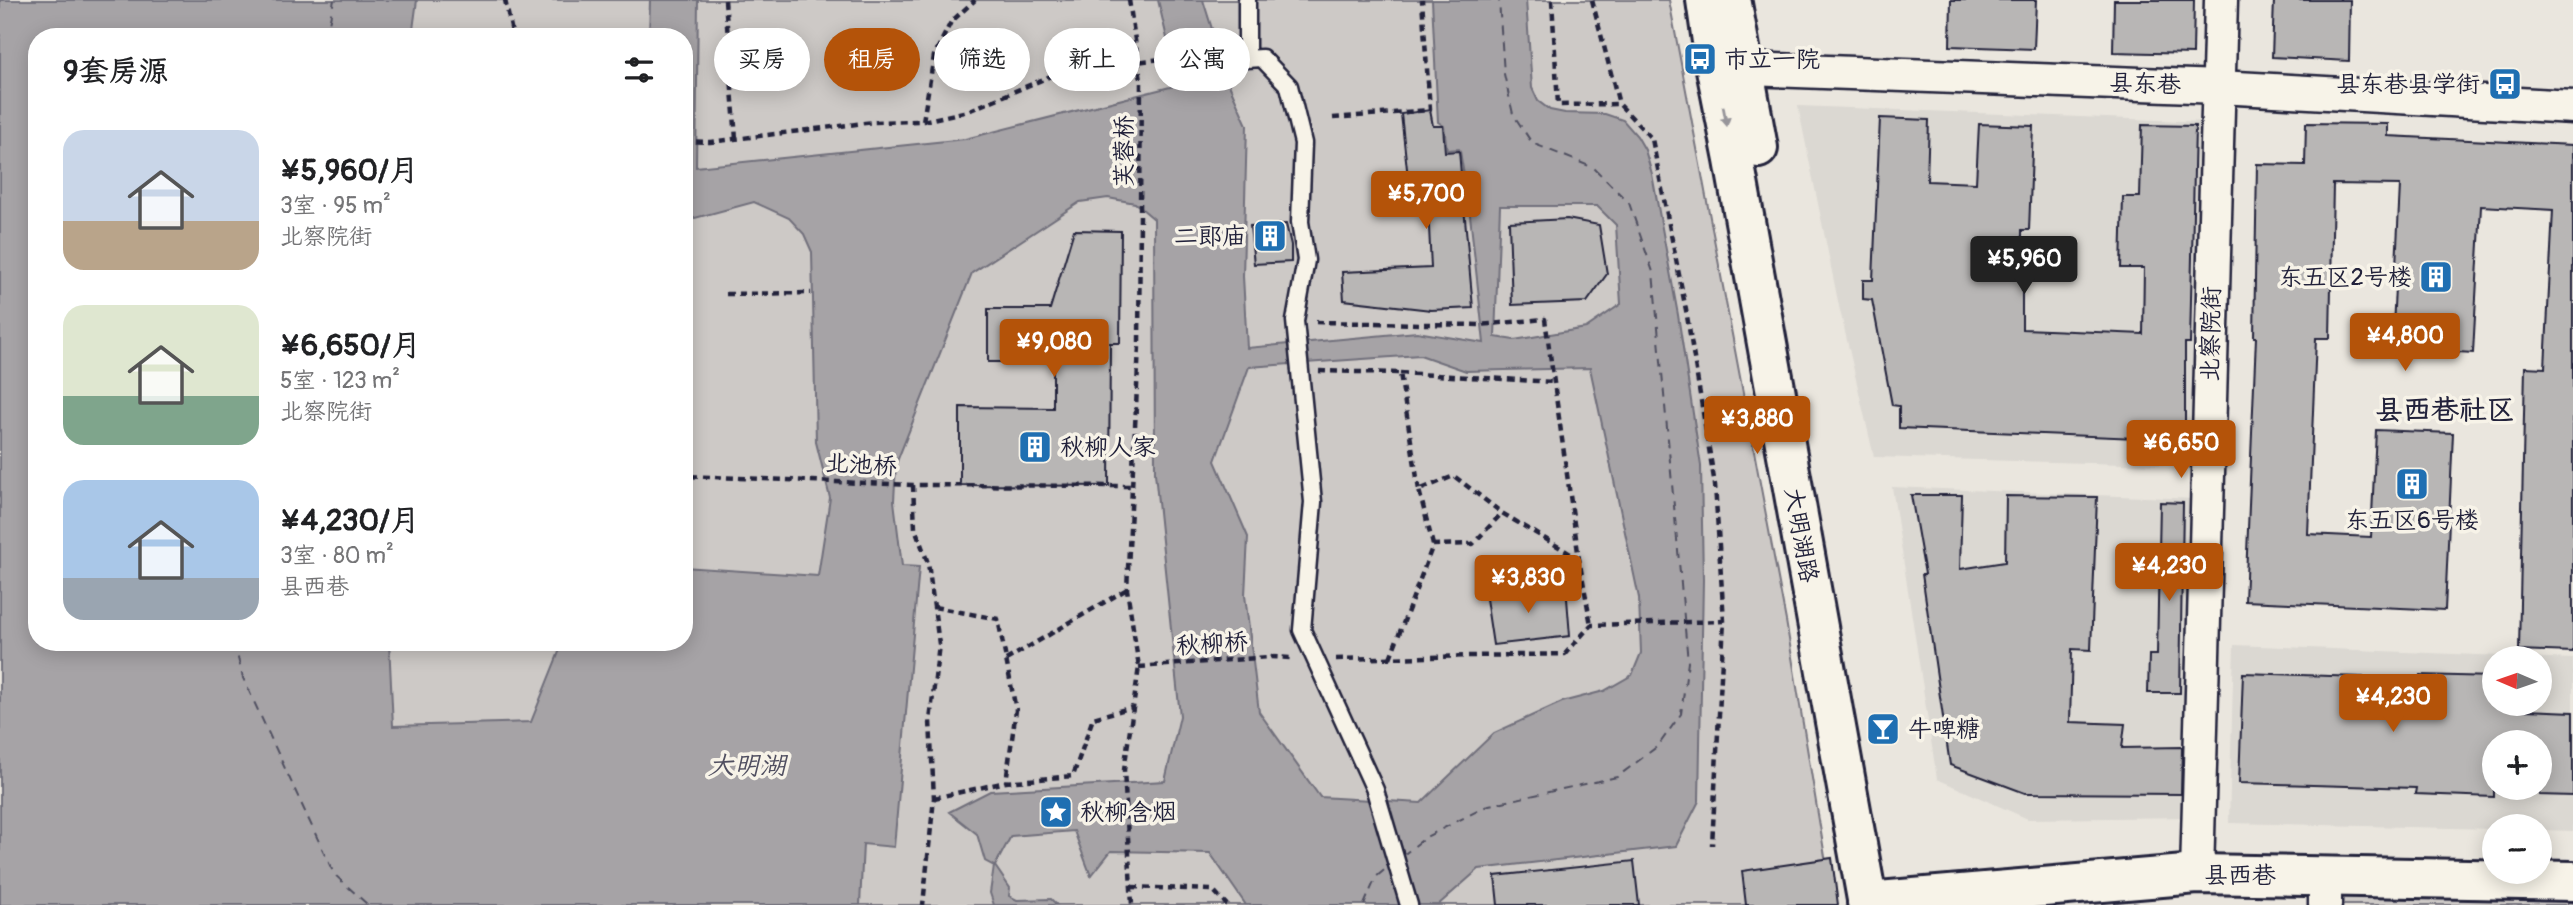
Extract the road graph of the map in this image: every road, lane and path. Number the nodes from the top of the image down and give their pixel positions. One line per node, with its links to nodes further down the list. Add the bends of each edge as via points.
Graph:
1 (505, 0): 12 (path)
2 (725, 0): 22 (path)
3 (975, 0): 21 (path, via 951,22 934,56)
4 (1129, 0): 13 (path, 芙蓉桥)
5 (1247, 0): 26 (lane, via 1247,59 1262,58 1289,86 1303,143 1300,222 1306,260)
6 (1422, 0): 20 (path, via 1430,110)
7 (1552, 0): 18 (path, via 1558,104)
8 (1592, 0): 18 (path)
9 (1706, 0): 14 (main road, 大明湖路)
10 (1731, 0): 14 (main road, 大明湖路)
11 (2221, 0): 17 (street, 北察院街)
12 (511, 28)
13 (1134, 28)
14 (1730, 68): 17 (street, 县东巷); 54 (main road, 大明湖路, via 1734,160)
15 (1140, 70): 32 (path, 芙蓉桥, via 1142,221)
16 (1044, 80): 21 (path, via 968,111)
17 (2219, 87): 19 (street, 县东巷); 50 (street, 北察院街)
18 (1619, 104): 39 (path, via 1652,139 1715,485)
19 (2573, 107)
20 (1333, 118)
21 (923, 121): 22 (path, via 873,122)
22 (736, 139): 23 (path)
23 (693, 141)
24 (811, 293): 25 (path)
25 (726, 294)
26 (1295, 324): 27 (lane); 29 (path, via 1479,325 1545,319)
27 (1300, 371): 28 (path); 44 (lane, via 1313,502 1302,630)
28 (1399, 373): 29 (path); 33 (path)
29 (1554, 382): 36 (path)
30 (693, 476): 31 (path, 北池桥)
31 (913, 485): 32 (path, 北池桥); 38 (path, via 915,527 928,563)
32 (1133, 486): 37 (path, 芙蓉桥)
33 (1419, 490): 34 (path, via 1454,476); 35 (path)
34 (1502, 513): 35 (path, via 1473,544); 36 (path)
35 (1433, 545): 42 (path)
36 (1579, 559): 40 (path)
37 (1127, 589): 43 (path); 45 (path, 芙蓉桥)
38 (934, 607): 43 (path, via 998,619); 48 (path, via 939,644 930,721)
39 (1724, 621): 40 (path); 49 (path)
40 (1591, 625): 42 (path, via 1565,654)
41 (1270, 657): 45 (path, 秋柳桥)
42 (1390, 658): 44 (path)
43 (1006, 660): 47 (path, via 1016,710)
44 (1314, 660): 58 (lane, via 1375,790)
45 (1139, 667): 46 (path, 芙蓉桥)
46 (1133, 707): 47 (path, via 1093,718 1073,776); 52 (path, 芙蓉桥, via 1124,770)
47 (1006, 782): 48 (path)
48 (934, 798): 55 (path)
49 (1712, 845)
50 (2197, 874): 53 (main road, 县西巷); 54 (main road, 县西巷)
51 (2573, 881): 53 (main road, 县西巷)
52 (1132, 887): 56 (path, 芙蓉桥); 57 (path, via 1213,890)
53 (2325, 890)
54 (1878, 903)
55 (923, 905)
56 (1132, 905)
57 (1227, 905)
58 (1409, 905)

